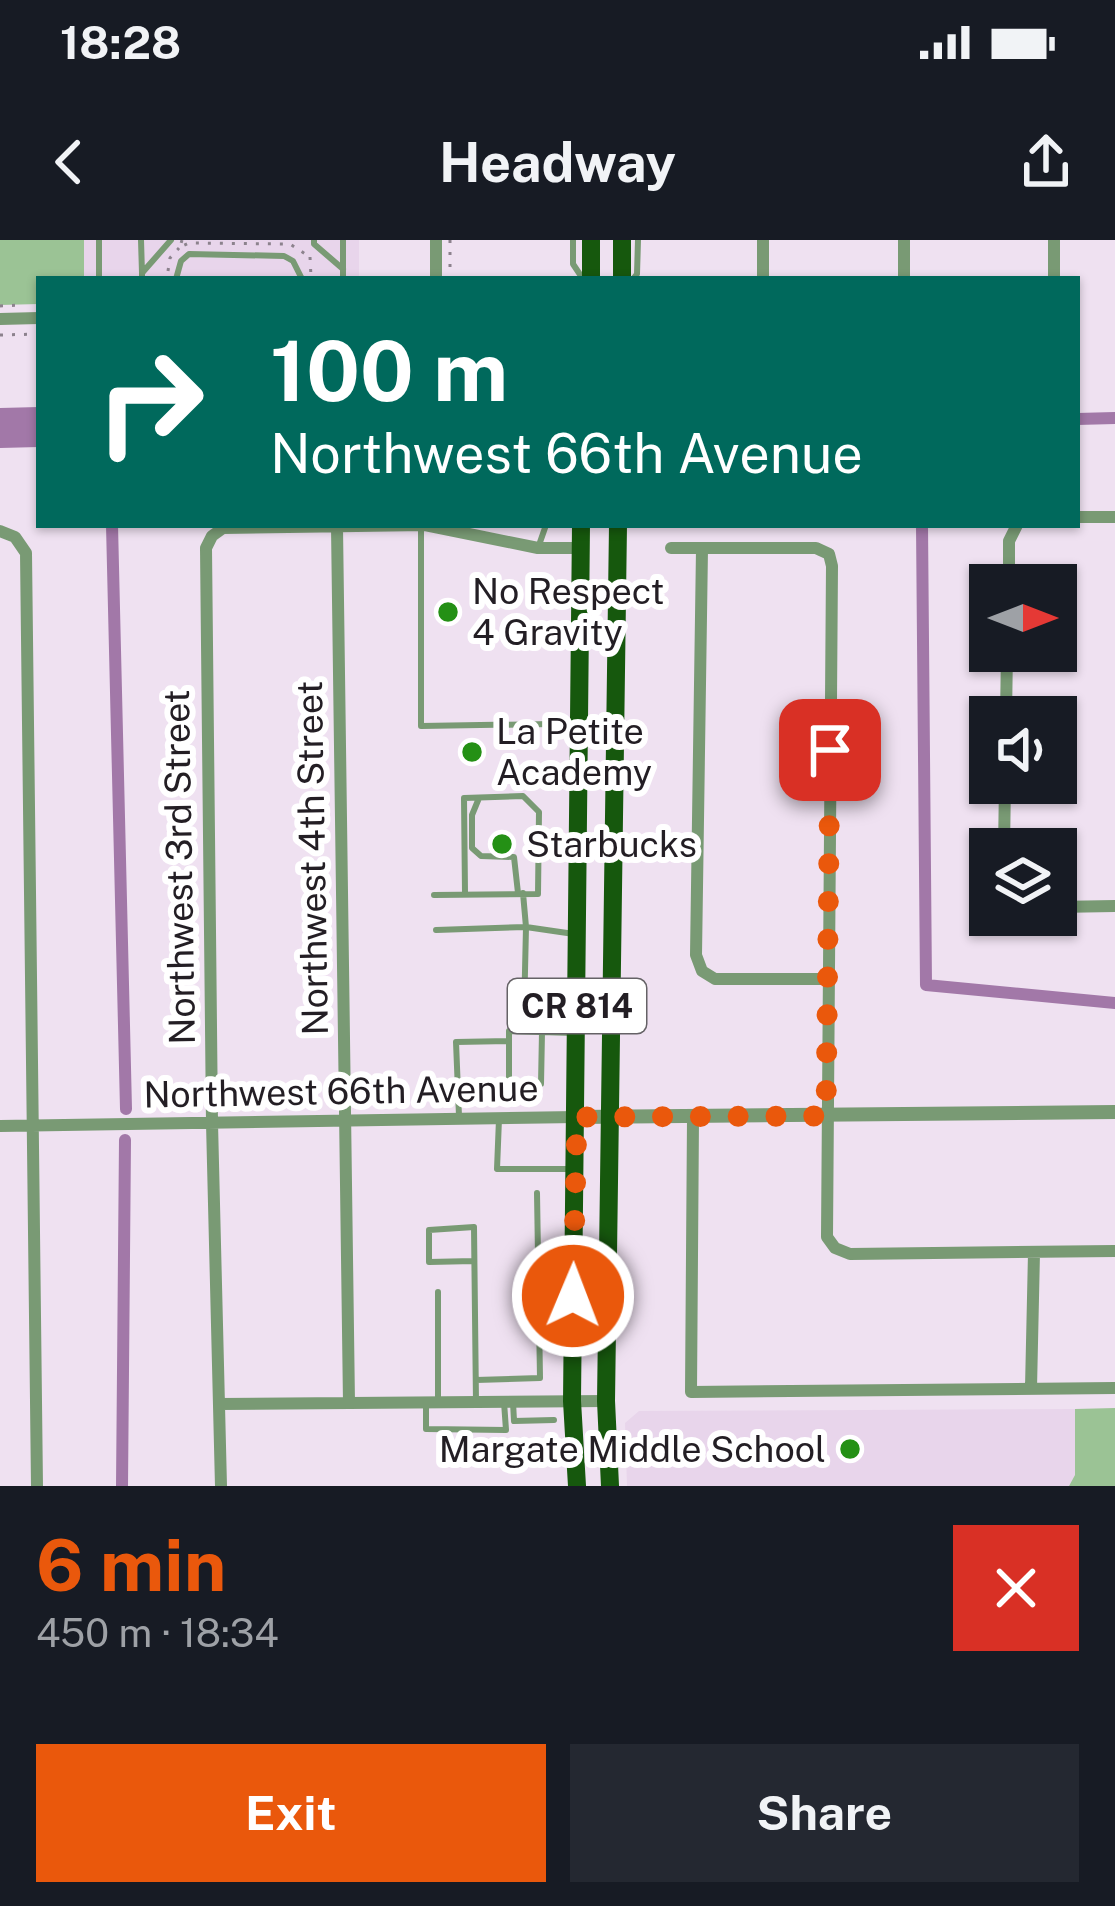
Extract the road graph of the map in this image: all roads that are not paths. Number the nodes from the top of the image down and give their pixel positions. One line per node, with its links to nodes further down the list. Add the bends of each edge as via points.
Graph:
1 (99, 240): 15 (lane)
2 (141, 240): 16 (lane)
3 (171, 240): 16 (lane)
4 (314, 240): 14 (lane)
5 (343, 240): 14 (lane)
6 (436, 240): 20 (street)
7 (573, 240): 21 (lane, via 573,263)
8 (591, 240): 22 (main road)
9 (622, 240): 23 (main road)
10 (638, 240): 24 (lane)
11 (763, 240): 25 (street)
12 (904, 240): 26 (street)
13 (1054, 240): 27 (street)
14 (344, 269): 19 (lane)
15 (99, 276)
16 (142, 276)
17 (177, 276): 18 (lane, via 189,254 284,256)
18 (305, 276)
19 (343, 276)
20 (436, 276)
21 (584, 276)
22 (587, 276)
23 (622, 276)
24 (635, 276)
25 (763, 276)
26 (904, 276)
27 (1054, 276)
28 (36, 318): 29 (street)
29 (0, 319)
30 (1115, 517): 31 (street)
31 (1080, 518)
32 (224, 528): 72 (street, Northwest 3rd Street, via 206,548)
33 (337, 528): 71 (street, Northwest 4th Street)
34 (421, 528): 47 (lane, via 421,726)
35 (544, 528): 41 (lane)
36 (581, 528): 42 (main road, CR 814)
37 (618, 528): 46 (main road, CR 814)
38 (1015, 528): 45 (street)
39 (477, 529): 41 (street)
40 (0, 531): 74 (street, via 26,553)
41 (538, 548): 42 (street)
42 (581, 548): 47 (main road, CR 814)
43 (670, 548): 44 (street)
44 (702, 549): 57 (street, via 696,955 701,971 715,979); 57 (street, via 829,554)
45 (1009, 564)
46 (615, 723): 47 (lane); 67 (main road, CR 814)
47 (580, 724): 56 (main road, CR 814)
48 (479, 798): 49 (lane, via 464,798); 50 (lane, via 472,848 514,857); 50 (lane, via 523,796 539,812 538,894)
49 (465, 893): 50 (lane); 51 (lane)
50 (520, 893): 54 (lane)
51 (434, 895)
52 (1115, 906): 53 (street)
53 (1077, 907)
54 (526, 927): 55 (lane); 56 (lane); 58 (lane)
55 (436, 930)
56 (578, 934): 60 (main road, CR 814)
57 (827, 979): 65 (street)
58 (524, 1015)
59 (542, 1032): 60 (lane); 61 (lane, via 509,1031); 62 (lane)
60 (577, 1033): 66 (main road, CR 814)
61 (509, 1041): 63 (lane); 69 (lane, via 455,1042)
62 (541, 1084)
63 (509, 1087)
64 (1115, 1112): 65 (street, Northwest 66th Avenue)
65 (826, 1116): 68 (street, Northwest 66th Avenue); 78 (street, via 827,1237 835,1248)
66 (577, 1117): 67 (street, Northwest 66th Avenue); 70 (street, Northwest 66th Avenue); 75 (main road, CR 814)
67 (610, 1118): 68 (street, Northwest 66th Avenue); 90 (main road, CR 814)
68 (693, 1118): 84 (street, via 691,1392)
69 (459, 1119): 70 (street, Northwest 66th Avenue); 71 (street, Northwest 66th Avenue)
70 (499, 1119): 75 (lane, via 497,1169)
71 (345, 1121): 72 (street, Northwest 66th Avenue); 91 (street, Northwest 4th Street)
72 (212, 1123): 74 (street, Northwest 66th Avenue); 92 (street, Northwest 3rd Street)
73 (0, 1126): 74 (street, Northwest 66th Avenue)
74 (34, 1126): 94 (street)
75 (576, 1169): 82 (main road, CR 814)
76 (537, 1193): 81 (lane)
77 (1115, 1251): 78 (street)
78 (1034, 1253): 84 (street)
79 (474, 1262): 79 (lane, via 474,1227 429,1230 429,1262); 83 (lane)
80 (438, 1292): 86 (lane)
81 (538, 1292): 82 (lane); 83 (lane, via 540,1378)
82 (573, 1292): 89 (main road, CR 814)
83 (476, 1380): 87 (lane)
84 (1031, 1388): 85 (street)
85 (1115, 1388)
86 (432, 1402): 87 (street); 88 (lane, via 426,1429 506,1430); 91 (street)
87 (476, 1402): 88 (street)
88 (509, 1402): 89 (street); 93 (lane, via 514,1421)
89 (572, 1402): 90 (street); 96 (main road, CR 814)
90 (606, 1402): 97 (main road, CR 814)
91 (350, 1403): 92 (street)
92 (219, 1404): 95 (street, Northwest 3rd Street)
93 (554, 1420)
94 (37, 1486)
95 (221, 1486)
96 (577, 1486)
97 (610, 1486)

